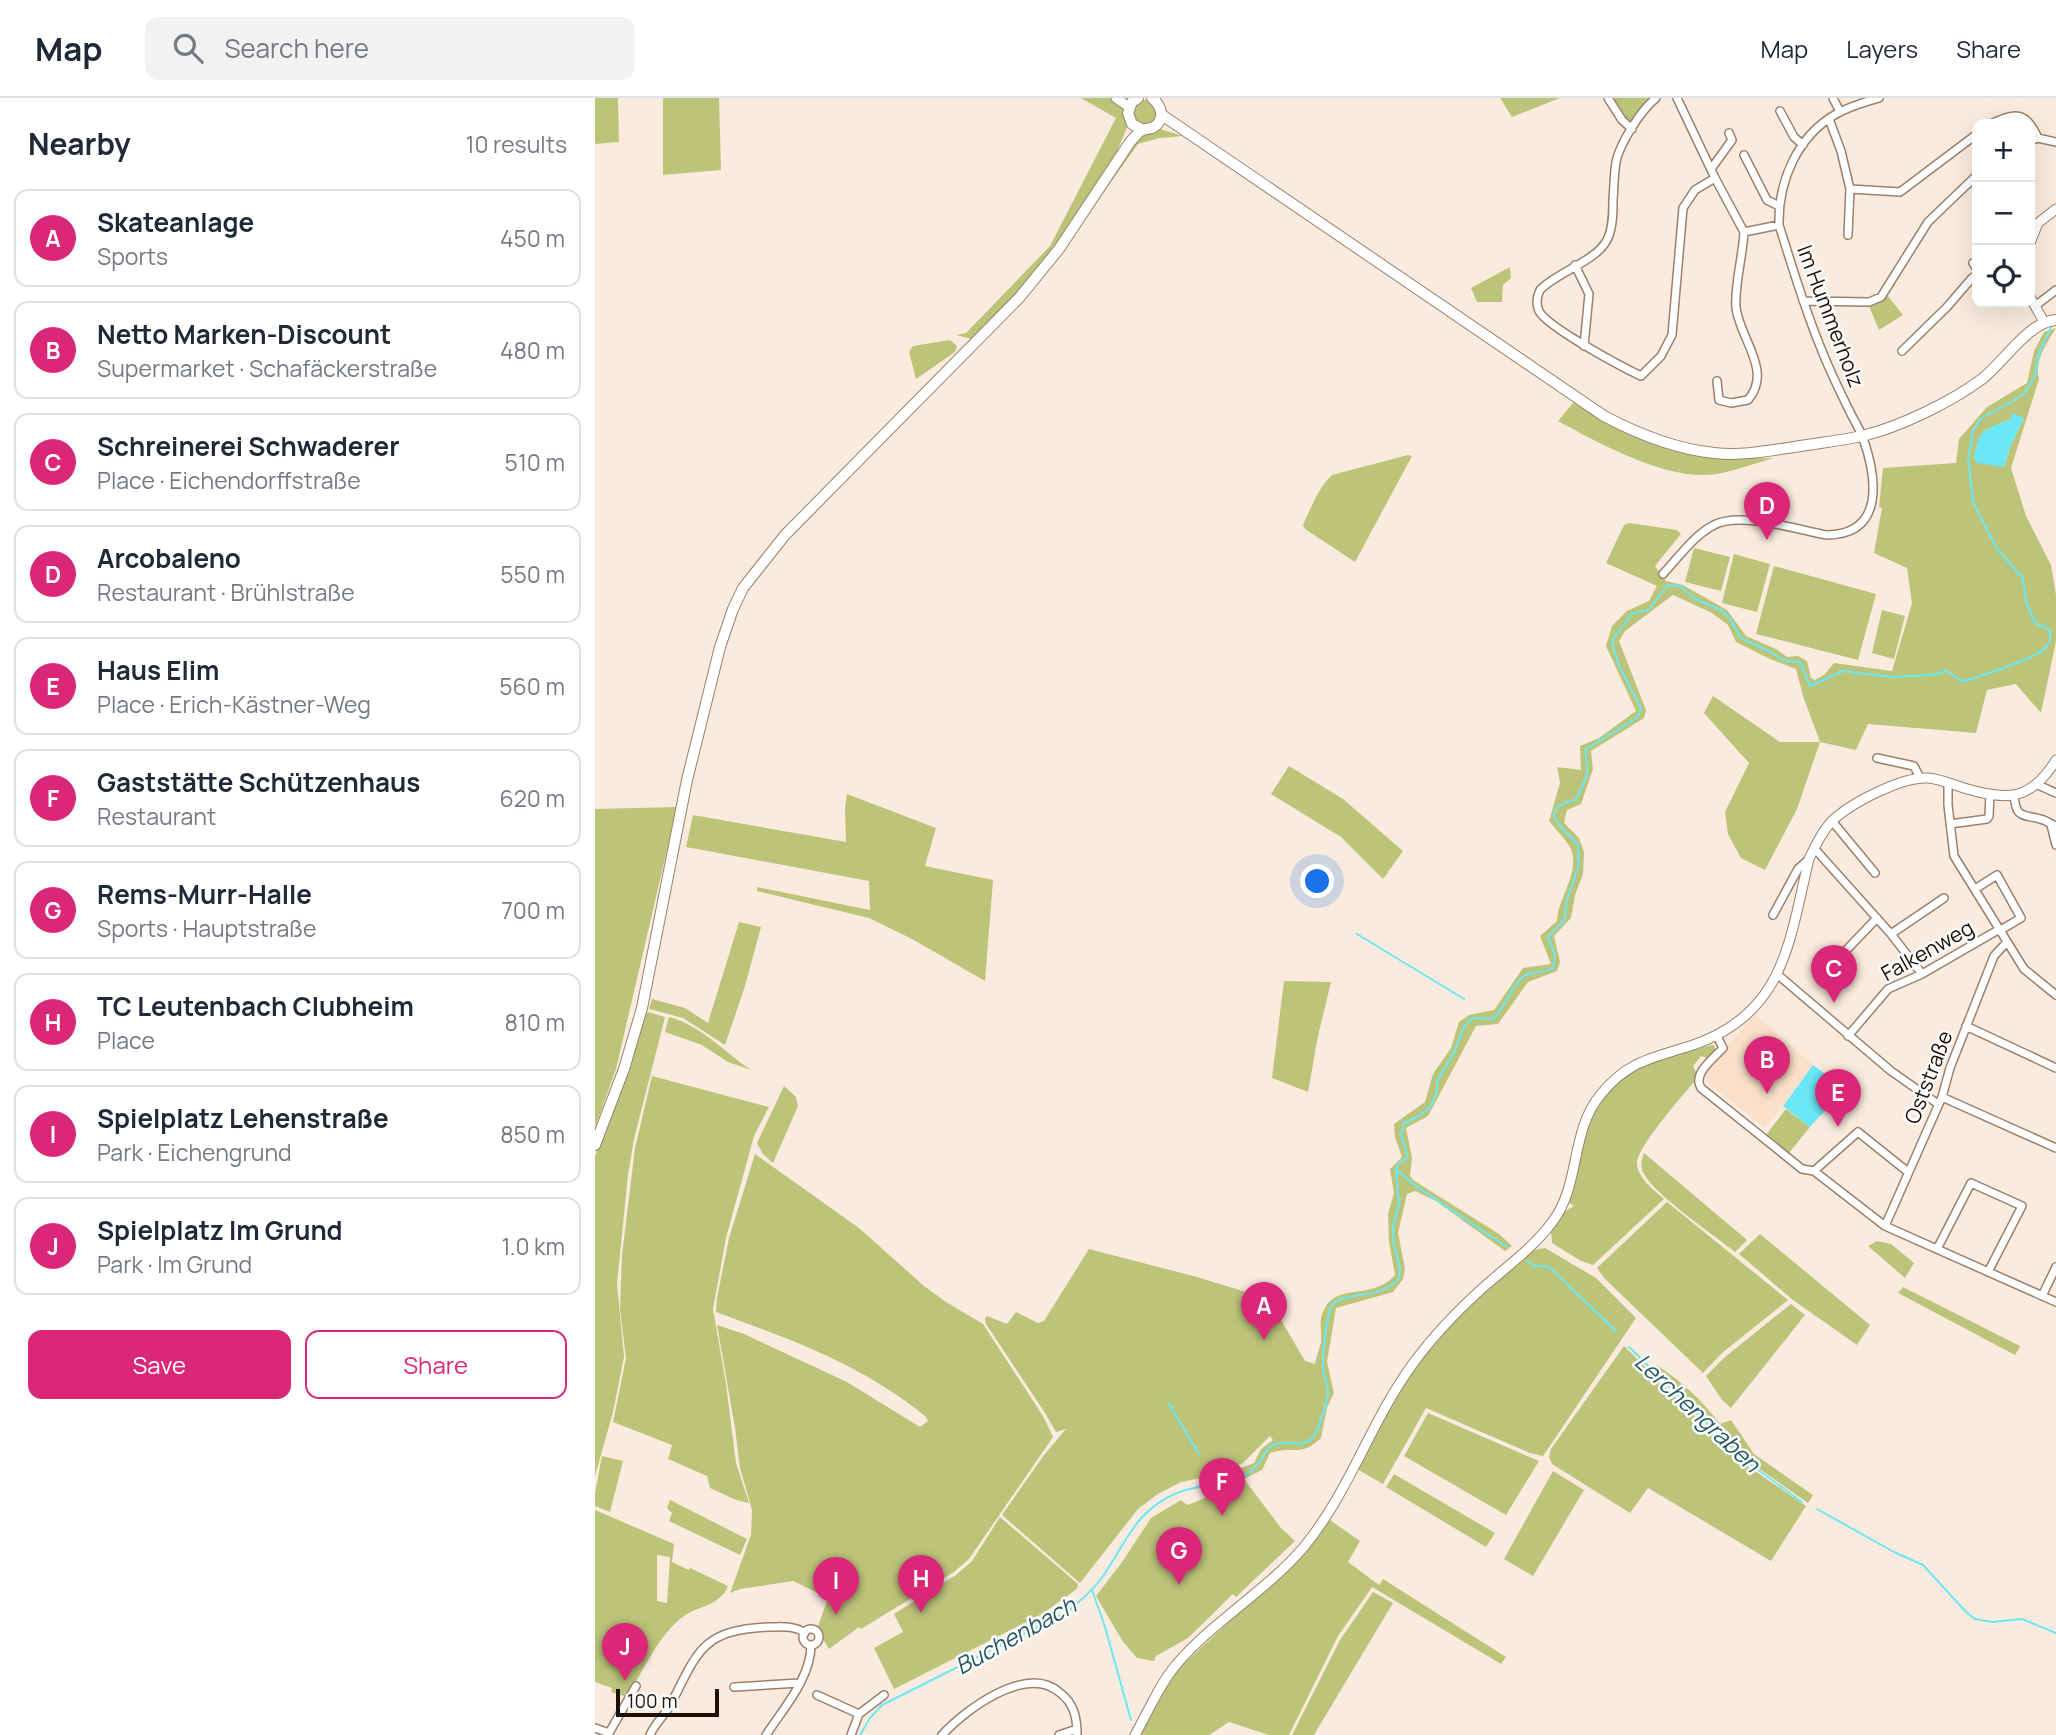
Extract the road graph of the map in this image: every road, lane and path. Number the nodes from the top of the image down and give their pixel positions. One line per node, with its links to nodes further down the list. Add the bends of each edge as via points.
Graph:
1 (1117, 98): 8 (street)
2 (1608, 98): 17 (street)
3 (1656, 98): 17 (street)
4 (1833, 98): 10 (street)
5 (1879, 98): 10 (street, Im Hummerholz)
6 (1679, 99): 27 (street)
7 (1157, 100): 11 (main road)
8 (1134, 101): 15 (main road, via 1129,118)
9 (1780, 111): 24 (street)
10 (1840, 112): 12 (street, Im Hummerholz)
11 (1161, 115): 16 (main road); 19 (main road)
12 (1829, 119): 24 (street, Im Hummerholz); 30 (street)
13 (2003, 119): 14 (street, via 2012,115)
14 (2023, 119)
15 (1132, 124): 18 (main road); 25 (main road)
16 (1157, 125): 18 (main road); 19 (main road)
17 (1632, 129): 37 (street, via 1616,161 1608,239)
18 (1143, 130): 25 (main road)
19 (1184, 131): 47 (main road, via 1604,416 1643,434 1685,448 1725,454 1755,454)
20 (1728, 134): 27 (street, via 1732,140)
21 (1972, 138): 30 (street, via 1900,192)
22 (2035, 140): 23 (street)
23 (2056, 142)
24 (1803, 145): 31 (street, Im Hummerholz, via 1787,172)
25 (1122, 153): 80 (main road, via 1059,249 1019,298 794,525 743,588 720,647 687,779 642,1008)
26 (1744, 155): 31 (street, via 1767,200)
27 (1711, 169): 28 (street)
28 (1715, 177): 35 (street); 44 (street, via 1695,190 1683,208 1674,324 1661,356 1640,376)
29 (1972, 180): 40 (street, via 1928,222 1881,298 1869,302)
30 (1850, 190): 36 (street)
31 (1779, 206): 33 (street, Im Hummerholz)
32 (2056, 209): 34 (street)
33 (1779, 225): 35 (street); 40 (street, Im Hummerholz)
34 (2035, 230)
35 (1744, 232): 46 (street, via 1736,308 1757,368 1757,386 1748,400 1731,403 1719,400)
36 (1848, 235)
37 (1576, 265): 44 (street, via 1589,294); 44 (street, via 1540,290 1538,303 1543,317)
38 (1972, 278): 45 (street)
39 (2056, 290): 41 (street)
40 (1803, 301): 47 (street, Im Hummerholz, via 1824,358)
41 (2035, 306): 43 (street)
42 (2056, 320): 43 (main road)
43 (2043, 323): 47 (main road, via 1980,381 1910,418)
44 (1584, 346)
45 (1902, 351)
46 (1717, 381)
47 (1863, 436): 48 (street, Im Hummerholz, via 1873,502 1867,517 1853,531 1827,535 1731,520 1715,524 1697,538)
48 (1663, 574)
49 (1877, 758): 51 (street, via 1914,766)
50 (2056, 762): 53 (street)
51 (1920, 778): 52 (street); 57 (street, via 1867,798)
52 (1948, 783): 55 (street); 58 (street)
53 (2038, 785): 54 (street); 56 (street)
54 (2056, 793)
55 (1990, 794): 56 (street); 58 (street, via 1987,820)
56 (2014, 795): 59 (street, via 2020,814)
57 (1832, 821): 61 (street); 63 (street)
58 (1950, 824): 64 (street, via 1954,856)
59 (2054, 825): 60 (street)
60 (2056, 845)
61 (1814, 848): 62 (street); 67 (street)
62 (1809, 859): 66 (street, via 1798,869); 73 (street)
63 (1875, 873)
64 (1975, 889): 68 (street); 68 (street, via 1997,875 2021,918)
65 (1944, 898): 69 (street)
66 (1773, 915)
67 (1877, 918): 69 (street); 71 (street)
68 (1999, 931): 70 (street); 72 (street, Falkenweg)
69 (1891, 933): 72 (street)
70 (2006, 943): 74 (street, via 2024,969); 75 (street, Oststraße, via 1994,956)
71 (1833, 964)
72 (1922, 974): 77 (street, Falkenweg, via 1888,989)
73 (1778, 975): 76 (street, via 1761,999); 77 (street)
74 (2056, 995)
75 (1966, 1026): 78 (street); 79 (street, Oststraße)
76 (1717, 1036): 82 (street, via 1723,1048 1698,1076 1701,1088 1802,1169); 105 (street, via 1631,1065 1599,1096 1586,1115 1570,1184 1553,1221 1424,1350 1389,1402 1330,1513 1301,1550 1175,1667)
77 (1848, 1036): 79 (street, via 1891,1071)
78 (2056, 1068)
79 (1940, 1100): 81 (street); 83 (street, Oststraße)
80 (595, 1146)
81 (2056, 1148)
82 (1814, 1171): 83 (street, via 1858,1132); 84 (street)
83 (1908, 1172): 84 (street, Oststraße)
84 (1885, 1226): 85 (street)
85 (1937, 1250): 87 (street); 87 (street, via 1971,1183 2022,1206)
86 (2056, 1267): 88 (street)
87 (1988, 1272): 88 (street)
88 (2042, 1296): 89 (street)
89 (2056, 1302)
90 (805, 1633): 91 (street, via 804,1639); 91 (street, via 812,1629 818,1634); 100 (street, via 786,1627 742,1629 711,1640 687,1670)
91 (811, 1645): 92 (street)
92 (799, 1683): 94 (street); 101 (street)
93 (636, 1686): 98 (street, via 609,1733)
94 (734, 1687)
95 (817, 1695): 97 (street)
96 (884, 1695): 97 (street)
97 (859, 1714): 102 (street)
98 (595, 1728)
99 (1077, 1732): 103 (street, via 1075,1712 1062,1694 1037,1682 1013,1687 981,1703); 104 (street)
100 (650, 1735)
101 (766, 1735)
102 (851, 1735)
103 (941, 1735)
104 (1059, 1735)
105 (1135, 1735)

